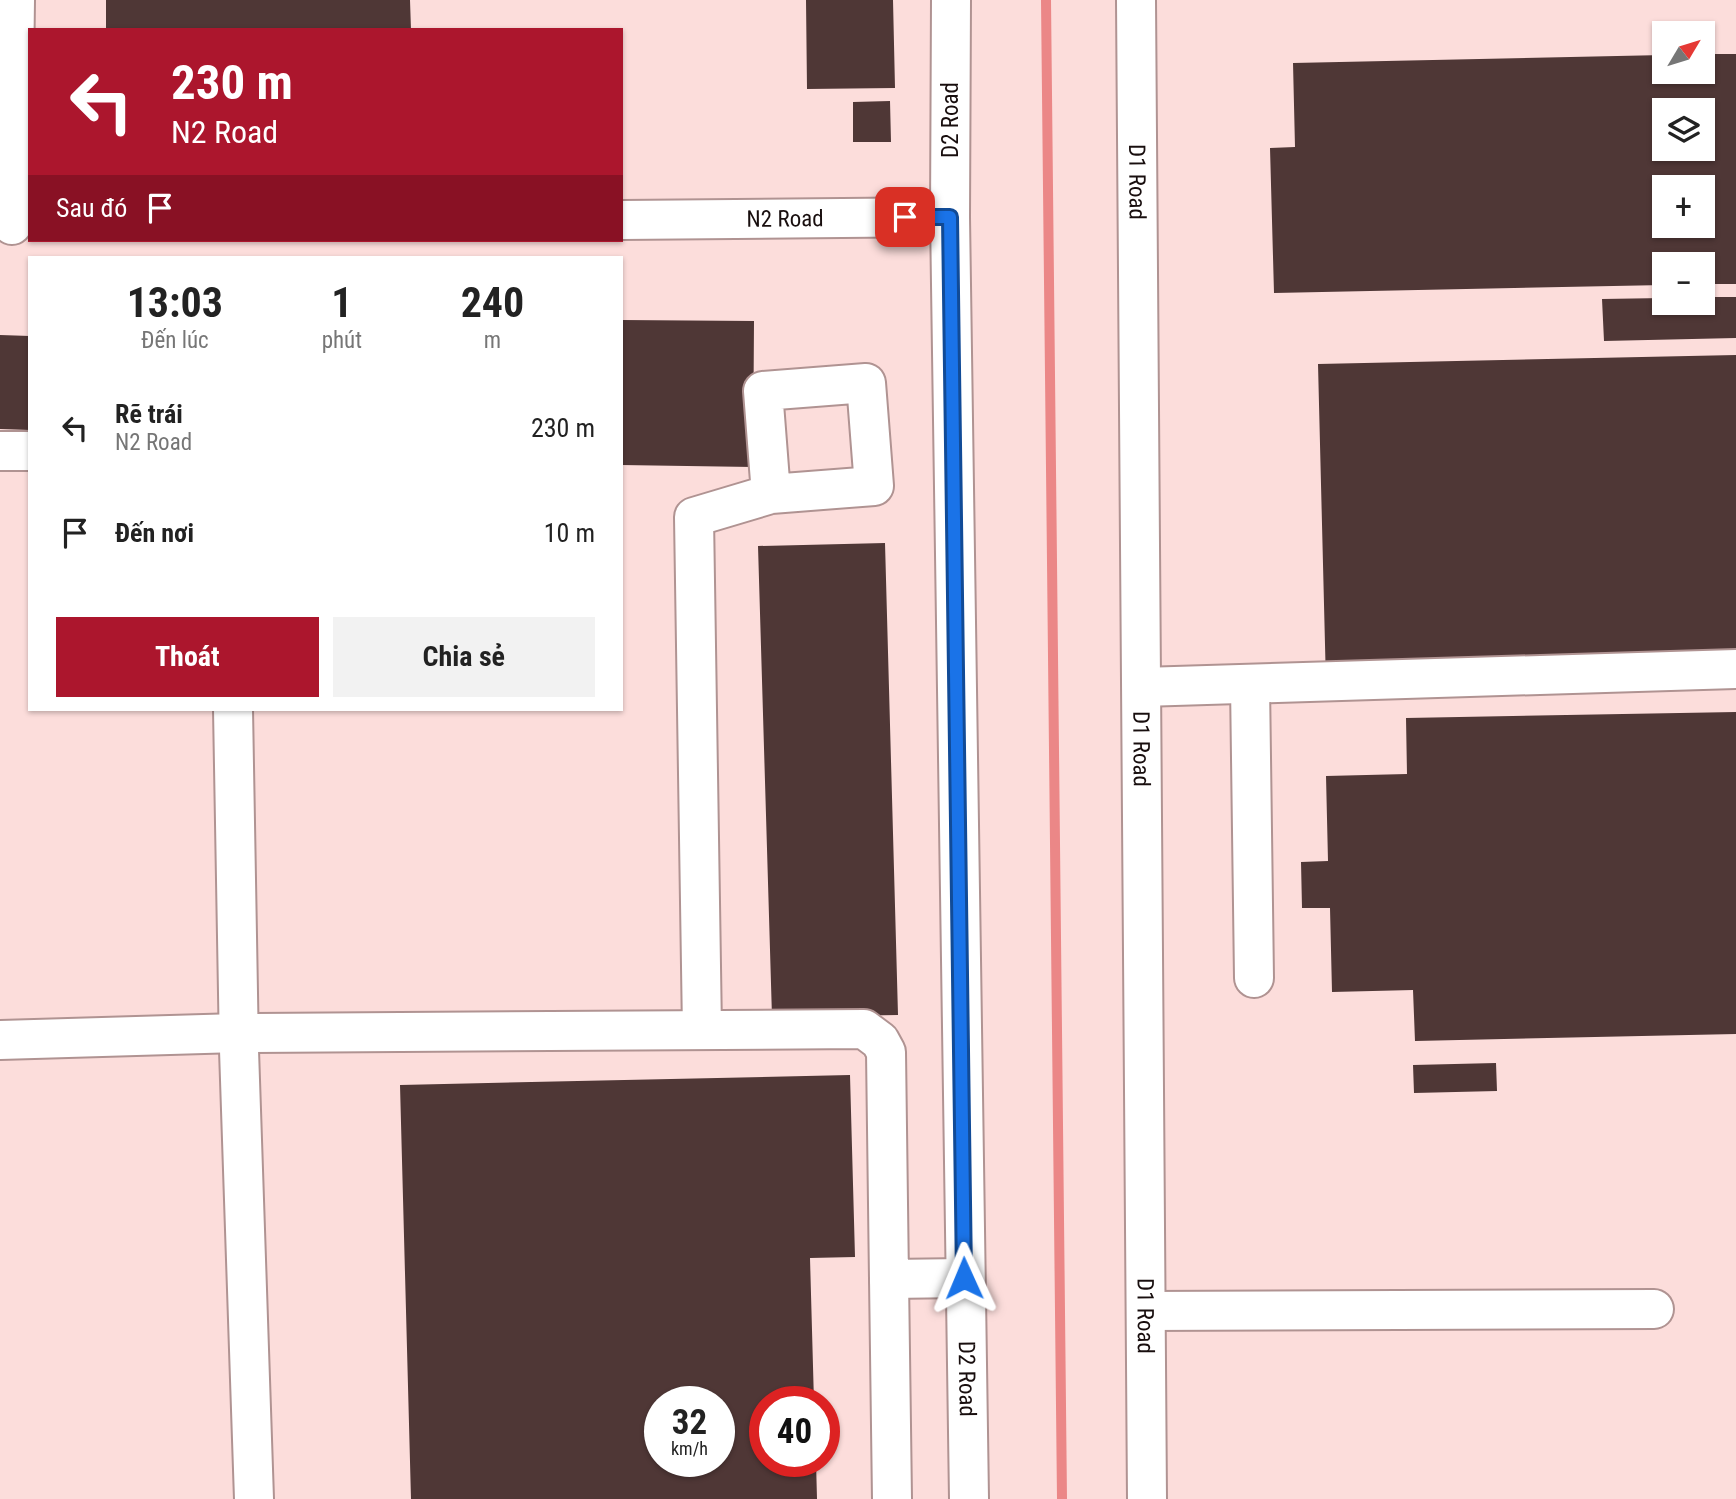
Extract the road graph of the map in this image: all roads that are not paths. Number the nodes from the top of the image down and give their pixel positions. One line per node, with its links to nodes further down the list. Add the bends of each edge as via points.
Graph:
1 (15, 0): 6 (street)
2 (951, 0): 4 (street, D2 Road)
3 (1136, 0): 12 (street, D1 Road)
4 (950, 217): 5 (street, N2 Road); 18 (street, D2 Road)
5 (623, 220)
6 (14, 225)
7 (0, 451): 8 (street)
8 (28, 451)
9 (771, 494): 15 (street, via 694,517)
10 (1736, 669): 11 (street)
11 (1250, 684): 12 (street); 14 (street)
12 (1142, 687): 21 (street, D1 Road)
13 (233, 711): 16 (street)
14 (1254, 978)
15 (702, 1030): 16 (street); 19 (street, via 864,1029 880,1041 886,1052)
16 (238, 1032): 17 (street); 22 (street)
17 (0, 1040)
18 (964, 1278): 19 (street); 24 (street, D2 Road)
19 (889, 1279): 23 (street)
20 (1654, 1309): 21 (street)
21 (1146, 1311): 25 (street, D1 Road)
22 (254, 1499)
23 (892, 1499)
24 (969, 1499)
25 (1147, 1499)

